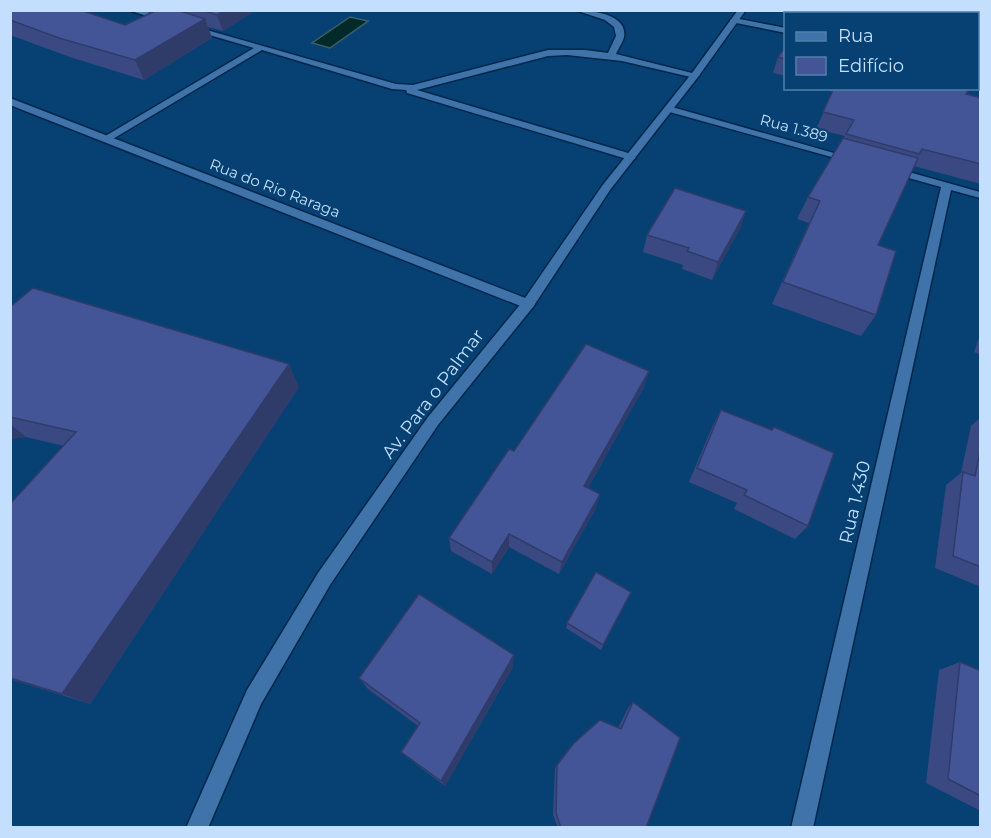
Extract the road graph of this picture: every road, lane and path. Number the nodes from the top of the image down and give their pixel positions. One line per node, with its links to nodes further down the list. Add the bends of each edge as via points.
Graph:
1 (132, 10): 5 (street)
2 (579, 10): 6 (street, via 608,18 618,26 620,36)
3 (738, 15): 4 (street); 7 (street, Av. Para o Palmar)
4 (784, 30)
5 (260, 48): 8 (street); 11 (street)
6 (611, 56): 7 (street); 8 (street, via 548,53 432,85)
7 (695, 75): 10 (street, Av. Para o Palmar)
8 (395, 87): 12 (street)
9 (10, 101): 11 (street, Rua do Rio Raraga)
10 (669, 109): 12 (street, Av. Para o Palmar); 13 (street, Rua 1.389)
11 (107, 138): 17 (street, Rua do Rio Raraga)
12 (631, 157): 17 (street, Av. Para o Palmar)
13 (858, 161)
14 (880, 167): 15 (street)
15 (947, 185): 16 (street); 19 (street, Rua 1.430)
16 (981, 195)
17 (528, 304): 18 (street, Av. Para o Palmar, via 433,421 324,579 254,697)
18 (197, 828)
19 (802, 828)

